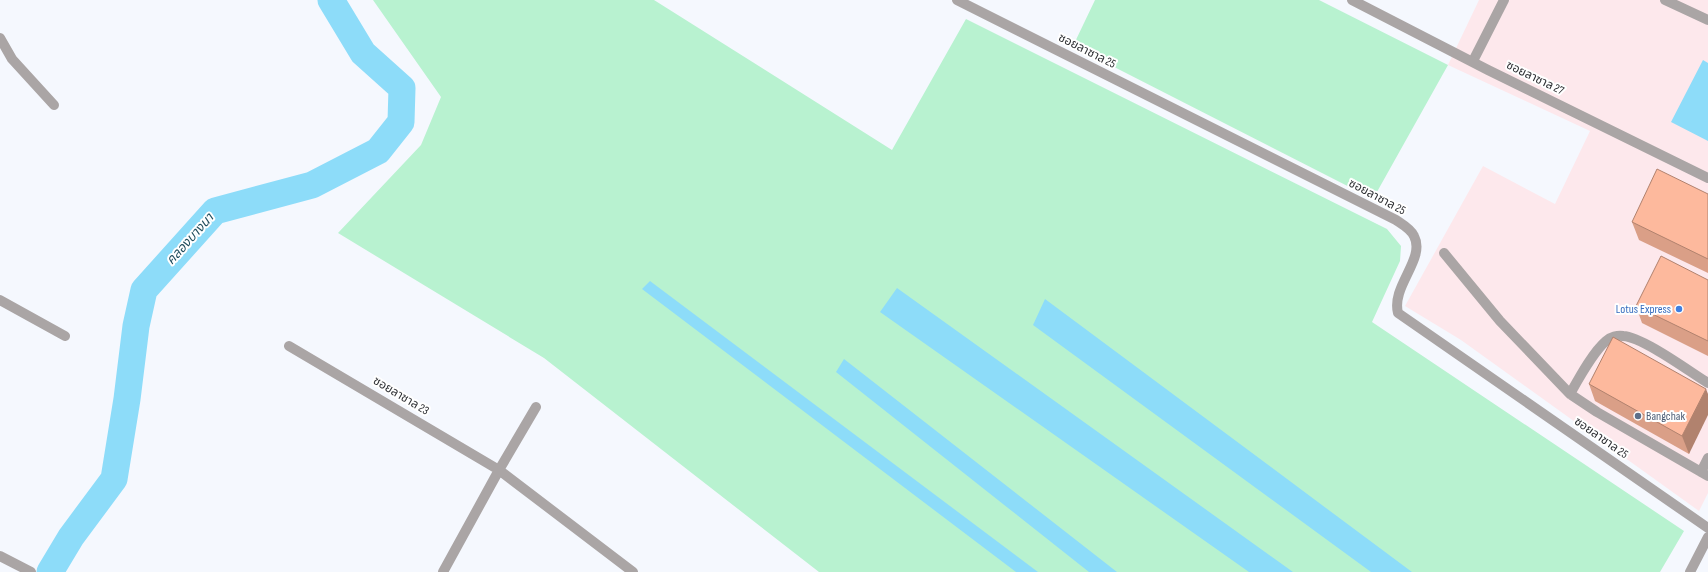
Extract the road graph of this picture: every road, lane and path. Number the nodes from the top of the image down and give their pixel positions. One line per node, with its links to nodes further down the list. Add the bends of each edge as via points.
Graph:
1 (957, 0): 20 (street, ซอยลาซาล 25, via 1396,220 1412,232 1416,249 1415,257 1397,297 1398,313)
2 (1352, 0): 7 (street, ซอยลาซาล 27)
3 (1504, 0): 7 (street)
4 (1664, 0): 5 (street)
5 (1708, 20)
6 (0, 38): 8 (street, via 12,59)
7 (1473, 61): 9 (street, ซอยลาซาล 27)
8 (54, 105)
9 (1708, 178)
10 (1444, 254): 15 (street, via 1500,321)
11 (0, 300): 12 (street)
12 (64, 336)
13 (289, 346): 18 (street, ซอยลาซาล 23)
14 (1708, 384): 15 (street, via 1663,354 1623,336 1606,340)
15 (1570, 394): 19 (street)
16 (536, 406): 18 (street)
17 (1708, 458): 19 (street)
18 (499, 470): 24 (street); 25 (street, ซอยลาซาล 23)
19 (1705, 474)
20 (1708, 528)
21 (1708, 537): 26 (street)
22 (4, 558): 23 (street)
23 (31, 572)
24 (443, 572)
25 (633, 572)
26 (1690, 572)

